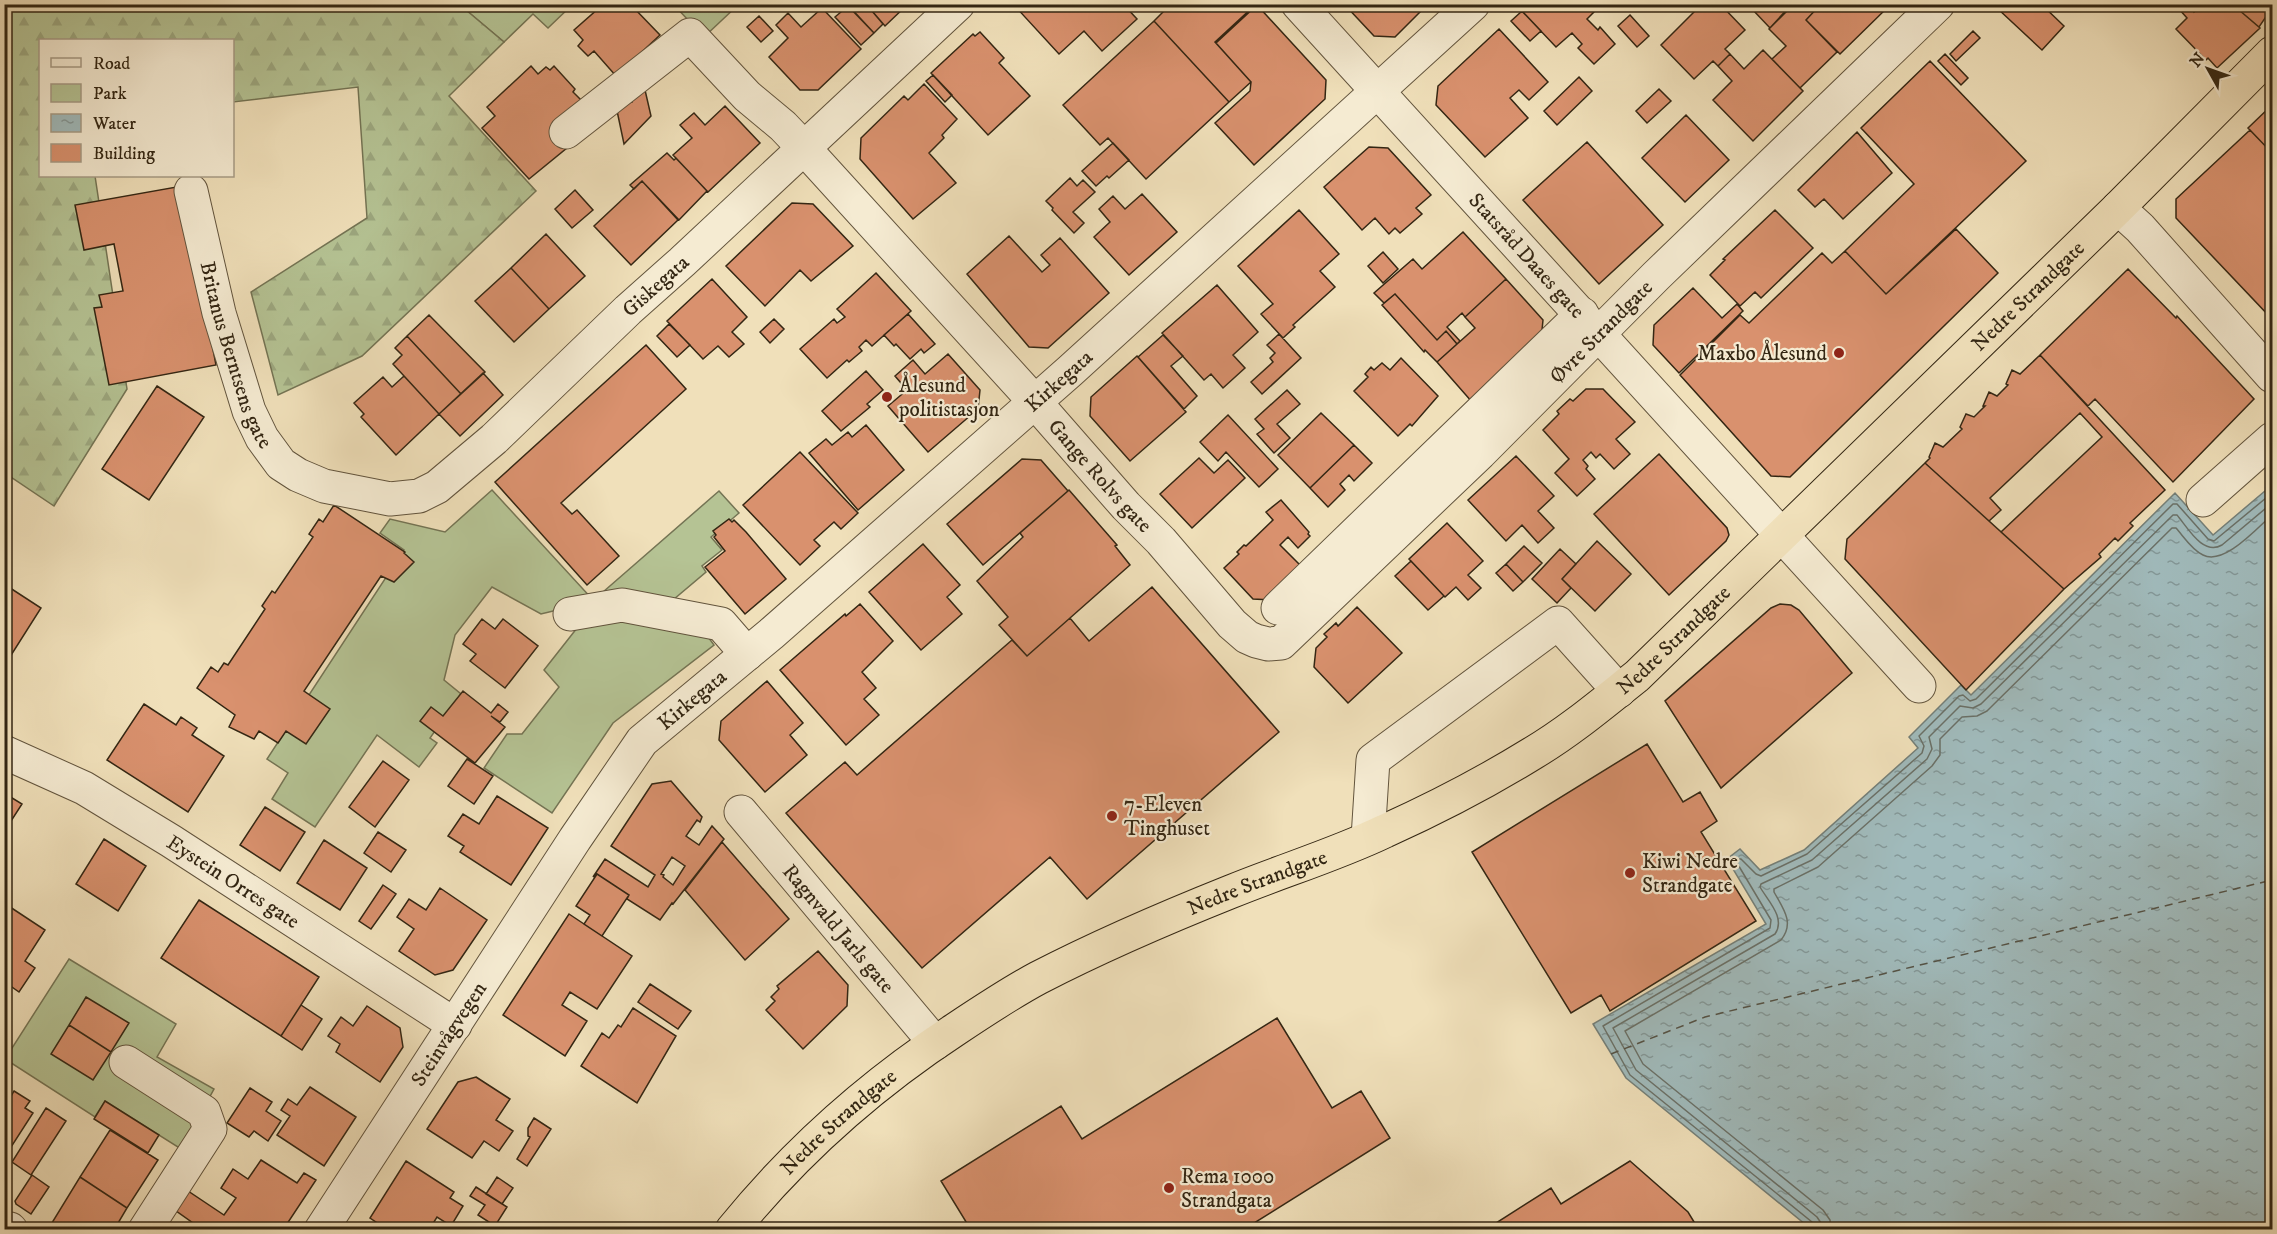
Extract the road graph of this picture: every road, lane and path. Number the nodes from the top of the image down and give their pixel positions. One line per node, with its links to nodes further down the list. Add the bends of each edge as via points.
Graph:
1 (958, 4): 8 (street, Giskegata)
2 (1298, 4): 6 (street, Statsråd Daaes gate)
3 (1473, 4): 6 (street, Kirkegata)
4 (1938, 4): 11 (street, Øvre Strandgate, via 1656,276)
5 (2272, 53): 10 (highway, Nedre Strandgate)
6 (1378, 92): 11 (street, Statsråd Daaes gate); 13 (street, Kirkegata)
7 (566, 132): 8 (street, Gange Rolvs gate, via 690,35 747,96)
8 (804, 147): 13 (street, Gange Rolvs gate); 15 (street, Giskegata, via 437,488 418,496 390,499)
9 (191, 190): 15 (street, Britanus Berntsens gate, via 219,313 249,411 281,464)
10 (2118, 208): 12 (street); 17 (highway, Nedre Strandgate)
11 (1591, 324): 17 (street, Statsråd Daaes gate); 18 (street); 20 (street, Øvre Strandgate, via 1289,638 1281,643)
12 (2272, 376)
13 (1035, 402): 20 (street, Gange Rolvs gate, via 1232,624); 21 (street, Kirkegata)
14 (2272, 439): 16 (street)
15 (324, 486)
16 (2203, 500)
17 (1781, 534): 22 (street); 23 (highway, Nedre Strandgate)
18 (1278, 608)
19 (570, 614): 21 (street, via 622,606 720,624)
20 (1256, 641)
21 (747, 654): 26 (street, Kirkegata, via 642,741)
22 (1919, 686)
23 (1619, 691): 27 (highway, Nedre Strandgate, via 1535,752 1468,790); 27 (street, via 1558,623 1373,760)
24 (4, 752): 28 (street, Eystein Orres gate, via 84,788)
25 (741, 812): 29 (street, Ragnvald Jarls gate)
26 (575, 838): 28 (street, Steinvågvegen)
27 (1368, 838): 29 (highway, Nedre Strandgate, via 1227,893 1070,963 993,1004)
28 (455, 1025): 32 (street, Steinvågvegen)
29 (935, 1043): 33 (highway, Nedre Strandgate, via 817,1138)
30 (126, 1062): 31 (street, via 204,1112 210,1129)
31 (145, 1230)
32 (321, 1230)
33 (732, 1230)

